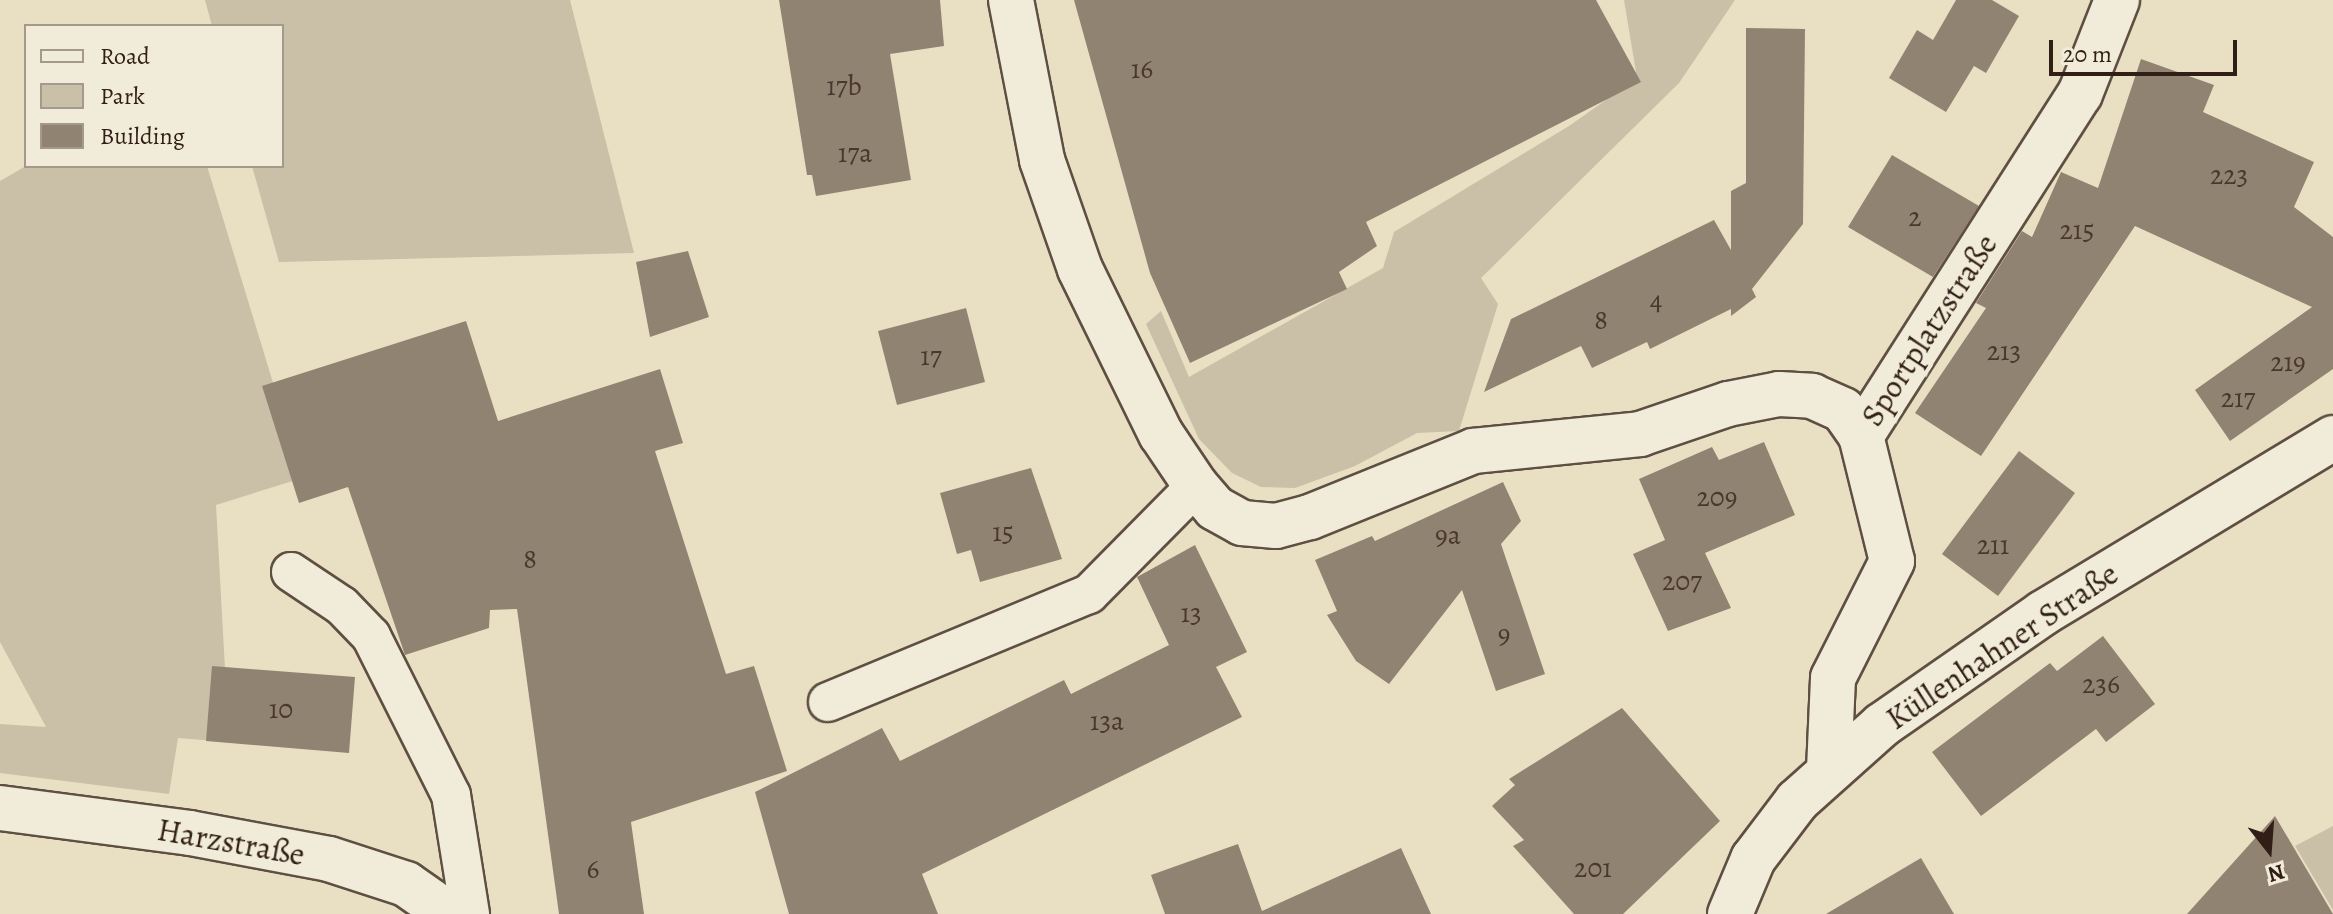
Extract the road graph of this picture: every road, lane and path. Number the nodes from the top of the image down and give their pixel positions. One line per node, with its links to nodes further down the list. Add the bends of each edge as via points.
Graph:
1 (1011, 0): 5 (street, via 1042,160 1080,269 1161,434)
2 (2117, 0): 3 (street, Sportplatzstraße, via 2080,94)
3 (1861, 436): 5 (street, via 1843,410 1812,396 1779,394 1728,404 1640,434 1473,451 1276,526 1242,523 1215,508); 8 (street, Sportplatzstraße, via 1892,561 1833,678)
4 (2333, 438): 8 (street, Küllenhahner Straße, via 2043,613 1882,725)
5 (1196, 486): 7 (lane, via 1089,594)
6 (291, 572): 11 (lane, via 342,606 371,636 451,795)
7 (828, 702)
8 (1829, 770): 12 (street, Küllenhahner Straße, via 1797,801 1753,859)
9 (0, 808): 10 (street, Harzstraße, via 190,833 329,859 406,884)
10 (449, 914)
11 (470, 914)
12 (1730, 914)

